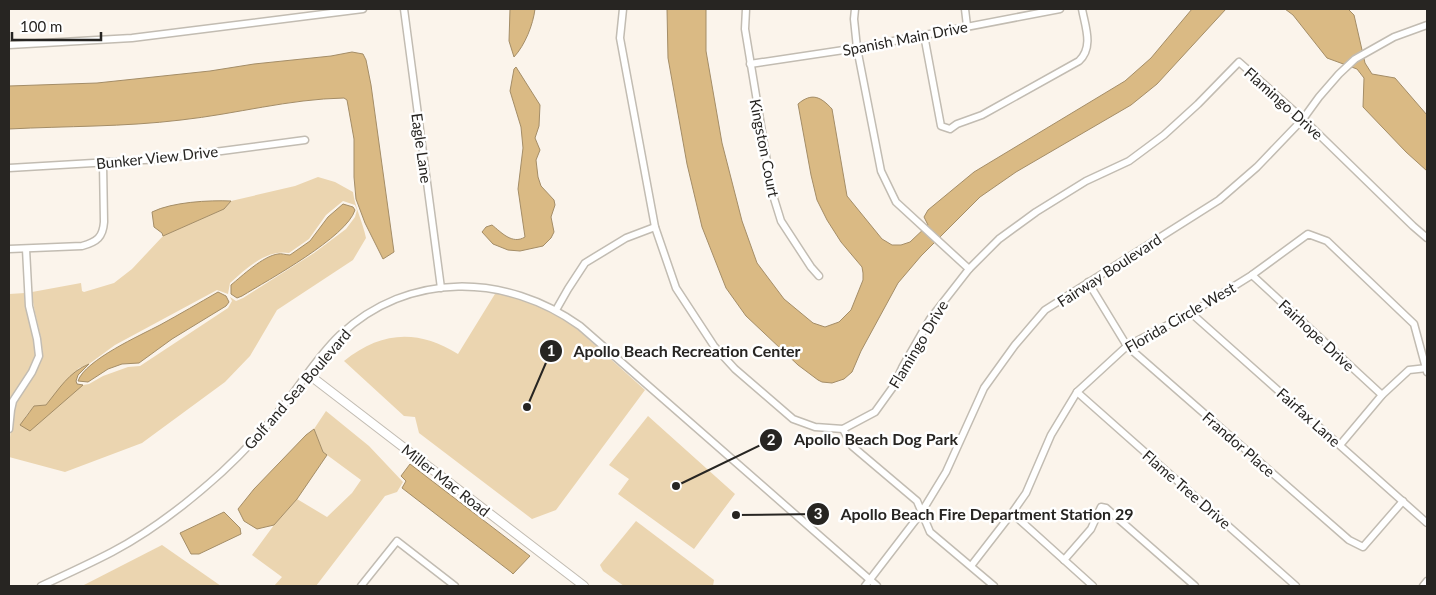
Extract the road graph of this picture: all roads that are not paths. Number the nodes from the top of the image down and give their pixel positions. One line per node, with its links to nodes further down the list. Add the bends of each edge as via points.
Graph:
1 (363, 9): 12 (street, via 132,38)
2 (404, 9): 27 (street, Eagle Lane)
3 (623, 9): 19 (street, via 620,38)
4 (746, 9): 14 (street, Kingston Court, via 744,29)
5 (855, 9): 13 (street)
6 (965, 9): 10 (street)
7 (1060, 9): 10 (street, Spanish Main Drive)
8 (1082, 9): 11 (street, via 1088,46 1079,61 982,115 950,129 941,126)
9 (1427, 25): 15 (street, Fairway Boulevard, via 1394,36 1355,59)
10 (967, 26): 11 (street, Spanish Main Drive)
11 (924, 35): 13 (street, Spanish Main Drive)
12 (9, 45)
13 (857, 48): 14 (street, Spanish Main Drive); 23 (street, via 881,171 896,202)
14 (750, 64): 25 (street, Kingston Court, via 772,192 781,221)
15 (1303, 119): 20 (street, Flamingo Drive); 23 (street, Flamingo Drive, via 1239,62 1164,135 1129,161 1086,181 1036,212 998,239); 26 (street, Fairway Boulevard, via 1257,167 1219,200)
16 (305, 140): 17 (street, Bunker View Drive, via 161,159)
17 (103, 163): 18 (street, Bunker View Drive); 22 (street, via 104,231 100,238 82,246)
18 (9, 168)
19 (655, 227): 28 (street, via 626,238 585,264); 36 (street, via 676,288 714,346 735,369 793,419 815,427)
20 (1427, 238)
21 (9, 249): 22 (street)
22 (26, 249): 35 (street, via 29,306 39,356 10,410)
23 (969, 269): 36 (street, Flamingo Drive, via 930,318 893,387 875,412)
24 (1252, 275): 29 (street, Florida Circle West); 31 (street, Florida Circle West, via 1308,234 1327,241 1414,324); 34 (street, Fairhope Drive)
25 (819, 276)
26 (1088, 282): 30 (street, Frandor Place); 39 (street, Fairway Boulevard, via 1045,310 1015,345 984,388 946,472)
27 (441, 288): 28 (street, Golf and Sea Boulevard, via 488,287 521,295); 32 (street, Golf and Sea Boulevard, via 408,295 364,316 331,344)
28 (556, 310): 44 (street, Golf and Sea Boulevard, via 580,326)
29 (1191, 312): 30 (street, Florida Circle West); 37 (street, Fairfax Lane)
30 (1128, 346): 33 (street, Florida Circle West); 38 (street, Frandor Place, via 1349,540 1363,547)
31 (1427, 369): 34 (street, via 1409,370)
32 (308, 374): 47 (street, Golf and Sea Boulevard, via 252,443 182,506 114,551); 50 (street, Miller Mac Road)
33 (1077, 392): 40 (street, Florida Circle West, via 1051,435 1026,492); 56 (street, Flame Tree Drive)
34 (1382, 395): 37 (street)
35 (9, 429)
36 (843, 429): 39 (street, via 852,446 917,501)
37 (1340, 444): 38 (street, Fairfax Lane)
38 (1403, 501): 41 (street, Fairfax Lane)
39 (921, 512): 43 (street, via 930,532); 45 (street, Fairway Boulevard)
40 (1012, 513): 42 (street); 43 (street, Florida Circle West)
41 (1427, 523)
42 (1064, 560): 54 (street); 55 (street, via 1092,529 1101,507)
43 (971, 566): 53 (street)
44 (854, 567): 45 (street, Golf and Sea Boulevard); 51 (street, Golf and Sea Boulevard)
45 (870, 580): 51 (street, Fairway Boulevard); 52 (street, Golf and Sea Boulevard)
46 (1427, 581): 57 (street)
47 (41, 586)
48 (361, 586): 49 (street, via 396,541)
49 (453, 586)
50 (584, 586)
51 (865, 586)
52 (877, 586)
53 (994, 586)
54 (1093, 586)
55 (1195, 586)
56 (1296, 586)
57 (1423, 586)

